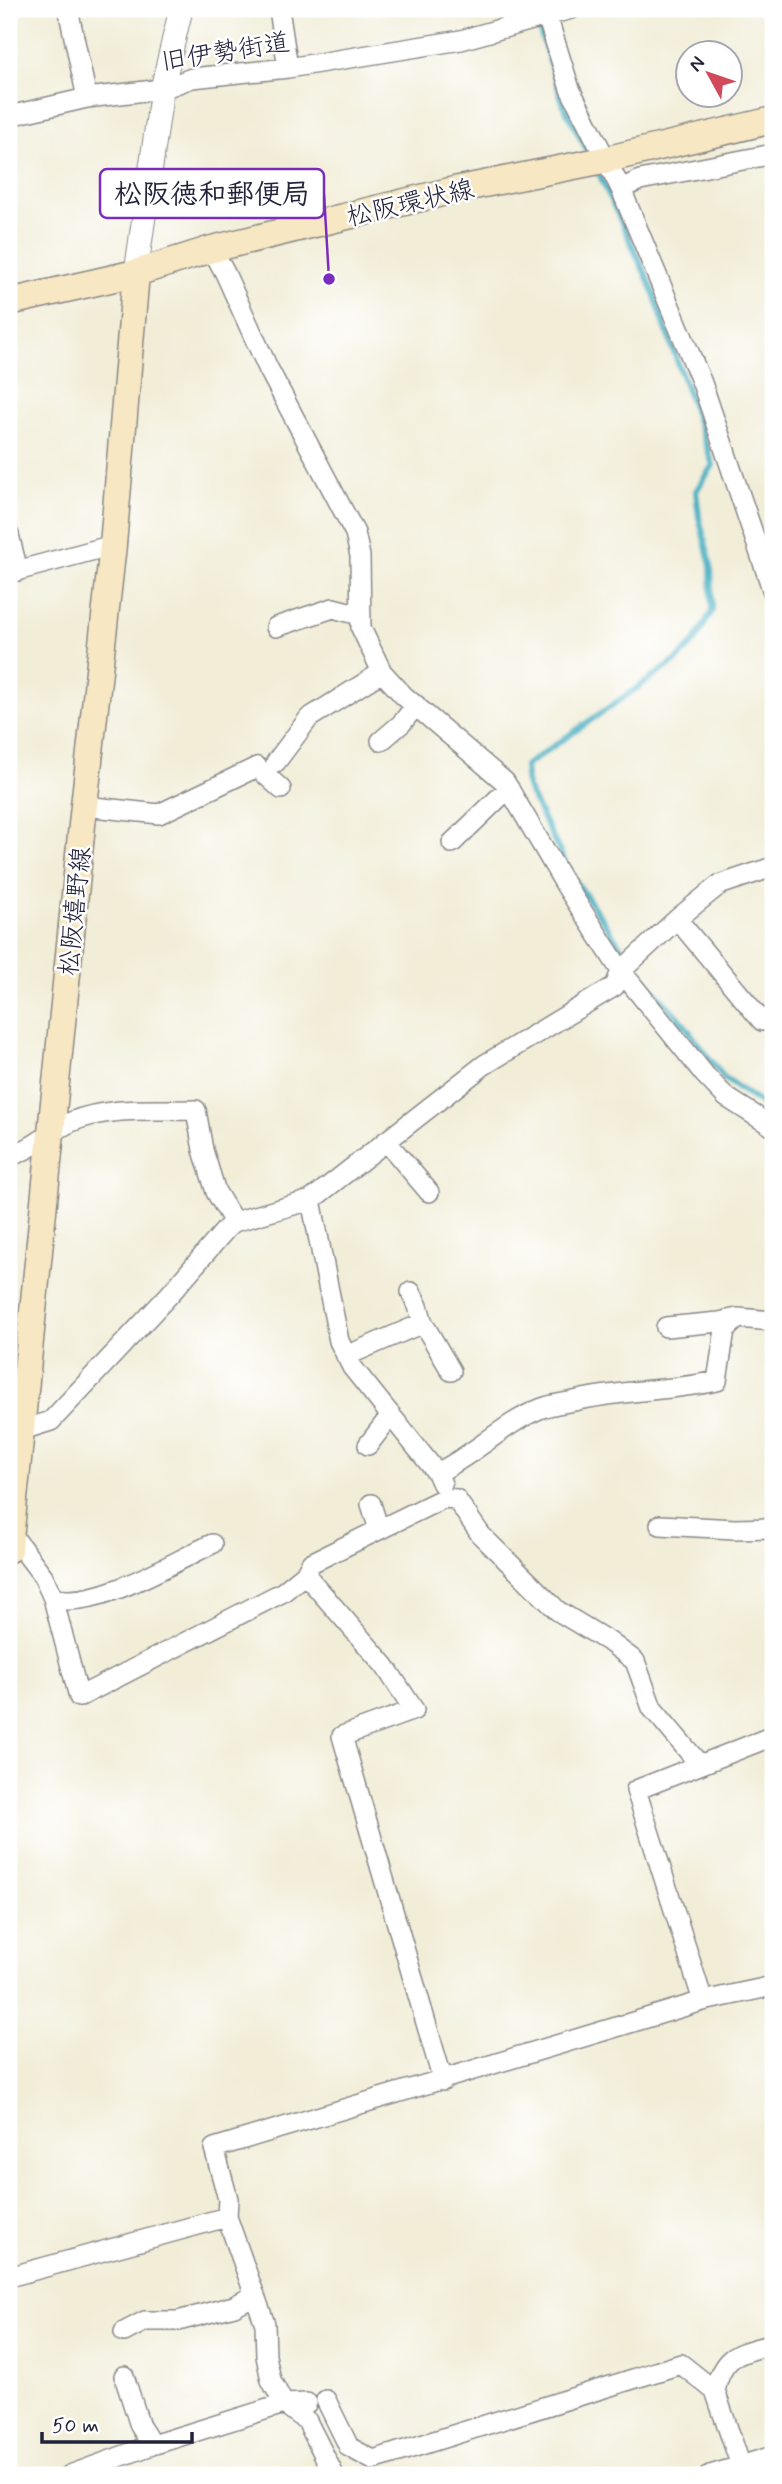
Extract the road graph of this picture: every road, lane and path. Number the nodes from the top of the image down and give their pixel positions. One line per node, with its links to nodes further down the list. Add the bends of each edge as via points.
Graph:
1 (68, 9): 8 (street)
2 (181, 9): 7 (street)
3 (279, 9): 6 (street)
4 (571, 9): 5 (street, 旧伊勢街道)
5 (547, 16): 6 (street, 旧伊勢街道, via 461,40); 12 (street, via 570,89)
6 (288, 68): 7 (street, 旧伊勢街道, via 191,78)
7 (162, 89): 8 (street, 旧伊勢街道); 15 (street)
8 (87, 98): 9 (street, 旧伊勢街道)
9 (9, 116)
10 (773, 120): 12 (main road, 松阪環状線)
11 (773, 154): 13 (street, via 640,180)
12 (604, 160): 13 (street); 14 (main road, 松阪環状線, via 454,190)
13 (621, 190): 20 (street, via 665,320 702,383)
14 (212, 249): 15 (main road, 松阪環状線); 21 (street, via 268,368 355,533 360,556)
15 (136, 273): 16 (main road, 松阪環状線); 18 (main road, 松阪嬉野線)
16 (9, 302)
17 (9, 535): 19 (street)
18 (113, 545): 19 (street); 29 (main road, 松阪嬉野線)
19 (14, 572)
20 (773, 592)
21 (360, 615): 22 (street, via 333,608); 23 (street, via 361,628)
22 (276, 627)
23 (382, 672): 24 (street); 26 (street, via 309,718)
24 (416, 705): 25 (street); 27 (street)
25 (381, 741)
26 (276, 762)
27 (509, 788): 30 (street); 33 (street)
28 (281, 789): 29 (street, via 257,767 159,814)
29 (84, 806): 36 (main road, 松阪嬉野線)
30 (452, 843)
31 (773, 867): 32 (street, via 719,885)
32 (677, 919): 33 (street); 34 (street)
33 (621, 971): 35 (street, via 726,1097); 37 (street, via 615,986 484,1065)
34 (762, 1021)
35 (773, 1127)
36 (50, 1134): 38 (street); 41 (street, via 72,1121 114,1112 196,1110 216,1192); 50 (main road, 松阪嬉野線)
37 (386, 1141): 39 (street); 40 (street)
38 (9, 1156)
39 (429, 1192)
40 (311, 1200): 41 (street); 47 (street, via 339,1341)
41 (234, 1222): 50 (street, via 51,1421)
42 (411, 1292): 45 (street)
43 (738, 1318): 44 (street); 46 (street); 52 (street, via 725,1330 717,1381 607,1393 543,1408)
44 (773, 1321)
45 (423, 1322): 47 (street); 48 (street)
46 (666, 1327)
47 (346, 1356): 49 (street)
48 (451, 1371)
49 (391, 1415): 51 (street); 52 (street)
50 (22, 1430): 58 (main road, 松阪嬉野線)
51 (368, 1445)
52 (438, 1473): 53 (street)
53 (448, 1499): 57 (street); 63 (street, via 456,1499 481,1535 558,1611 635,1661 652,1708)
54 (371, 1504): 57 (street)
55 (660, 1525): 56 (street)
56 (773, 1528)
57 (379, 1530): 60 (street, via 311,1563)
58 (9, 1537): 61 (street, via 43,1576)
59 (212, 1544): 61 (street, via 109,1593 66,1601)
60 (305, 1574): 61 (street, via 283,1592 79,1697); 66 (street, via 385,1666 414,1710 342,1736)
61 (53, 1598)
62 (773, 1736): 63 (street)
63 (700, 1765): 65 (street, via 636,1790)
64 (773, 1986): 65 (street)
65 (703, 2001): 66 (street)
66 (443, 2081): 67 (street, via 214,2148 228,2199)
67 (227, 2217): 68 (street); 69 (street)
68 (9, 2277)
69 (255, 2295): 70 (street, via 234,2306 178,2320 145,2320); 74 (street, via 265,2324 271,2380)
70 (124, 2332)
71 (773, 2344): 73 (street, via 735,2355 719,2371)
72 (124, 2376): 75 (street, via 140,2426)
73 (715, 2391): 74 (street, via 681,2364 373,2460 349,2447 317,2402); 77 (street)
74 (284, 2404): 75 (street); 79 (street, via 307,2421)
75 (152, 2445): 78 (street)
76 (773, 2456): 77 (street)
77 (741, 2466): 80 (street)
78 (70, 2475)
79 (334, 2475)
80 (710, 2475)

